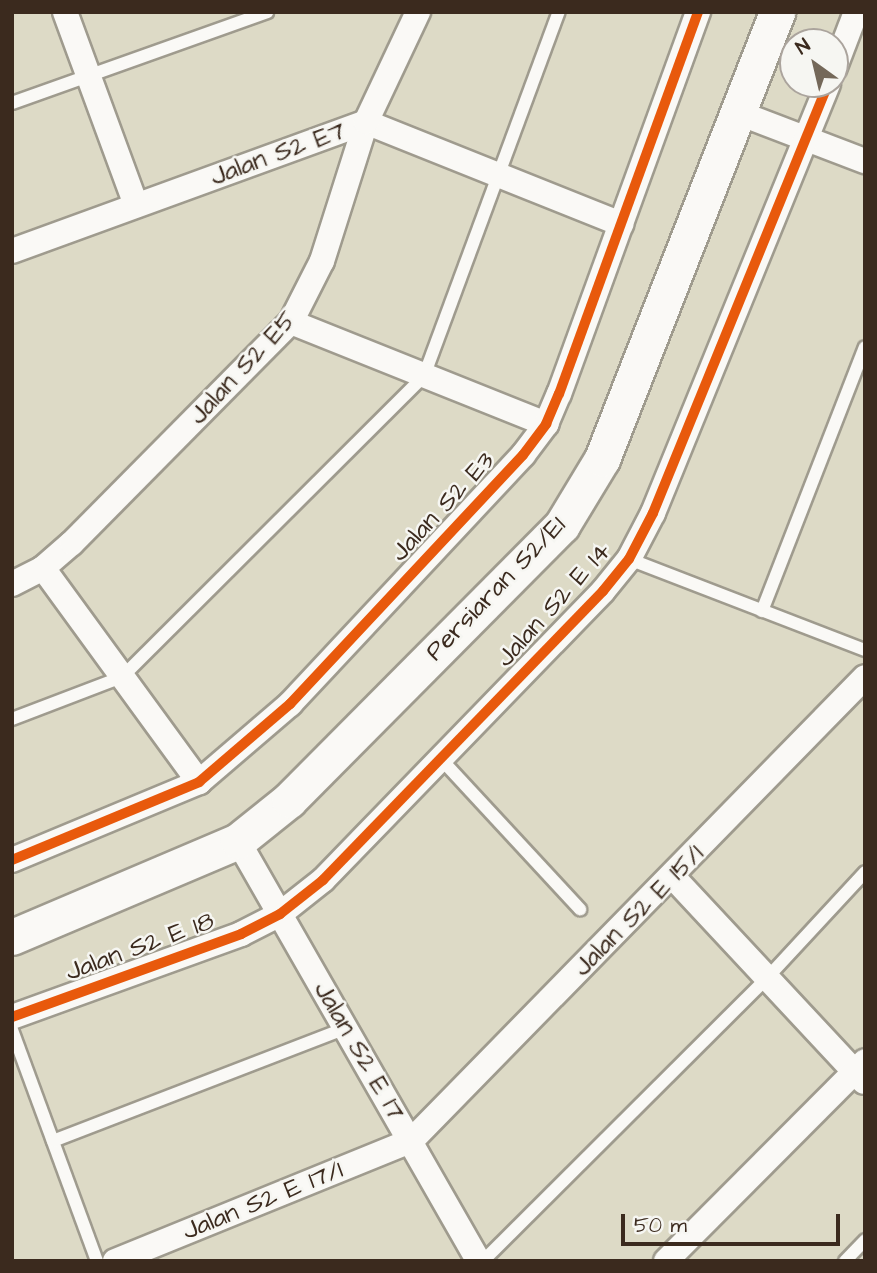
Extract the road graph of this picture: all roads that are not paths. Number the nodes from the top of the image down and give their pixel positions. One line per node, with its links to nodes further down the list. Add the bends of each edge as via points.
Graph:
1 (65, 12): 9 (street)
2 (267, 12): 9 (lane)
3 (418, 12): 13 (street, Jalan S2 E5)
4 (559, 12): 16 (lane)
5 (698, 12): 18 (street, Jalan S2 E3)
6 (777, 12): 12 (street, Persiaran S2/E1)
7 (856, 12): 8 (street)
8 (849, 30)
9 (89, 78): 11 (lane); 17 (street)
10 (823, 98): 14 (street, Jalan S2 E 14)
11 (12, 103)
12 (739, 113): 14 (street); 34 (street, Persiaran S2/E1, via 602,459 562,525 289,800)
13 (366, 122): 16 (street, Jalan S2 E7); 17 (street, Jalan S2 E7); 20 (street, Jalan S2 E5, via 322,261)
14 (807, 139): 15 (street); 24 (street, Jalan S2 E 14, via 653,513)
15 (865, 161)
16 (501, 174): 18 (street, Jalan S2 E7); 22 (lane)
17 (136, 205): 19 (street, Jalan S2 E7)
18 (621, 224): 23 (street, Jalan S2 E3)
19 (12, 251)
20 (291, 322): 22 (street); 25 (street, Jalan S2 E5)
21 (865, 347): 27 (lane)
22 (424, 376): 23 (street); 29 (lane)
23 (547, 424): 33 (street, Jalan S2 E3, via 290,704)
24 (629, 559): 27 (lane); 32 (street, Jalan S2 E 14)
25 (43, 568): 26 (street, Jalan S2 E5); 29 (street)
26 (12, 584)
27 (762, 611): 28 (lane)
28 (865, 650)
29 (122, 677): 31 (lane); 33 (street)
30 (865, 677): 37 (street, Jalan S2 E 15/1)
31 (12, 719)
32 (440, 759): 38 (lane); 39 (street, Jalan S2 E 14, via 323,880)
33 (199, 782): 35 (street, Jalan S2 E3)
34 (238, 841): 39 (street, Jalan S2 E 17); 40 (street, Persiaran S2/E1)
35 (12, 860)
36 (865, 872): 41 (lane)
37 (673, 877): 41 (street); 47 (street, Jalan S2 E 15/1)
38 (580, 909)
39 (280, 914): 42 (street, Jalan S2 E 18, via 241,934); 43 (street, Jalan S2 E 17)
40 (12, 937)
41 (767, 978): 45 (street); 51 (lane)
42 (12, 1017)
43 (346, 1028): 46 (lane); 47 (street, Jalan S2 E 17)
44 (12, 1030): 46 (lane)
45 (861, 1072): 52 (street)
46 (53, 1141): 49 (lane)
47 (411, 1142): 50 (street, Jalan S2 E 17/1); 51 (street, Jalan S2 E 17)
48 (865, 1240): 53 (lane)
49 (97, 1261)
50 (115, 1261)
51 (481, 1261)
52 (666, 1261)
53 (845, 1261)

